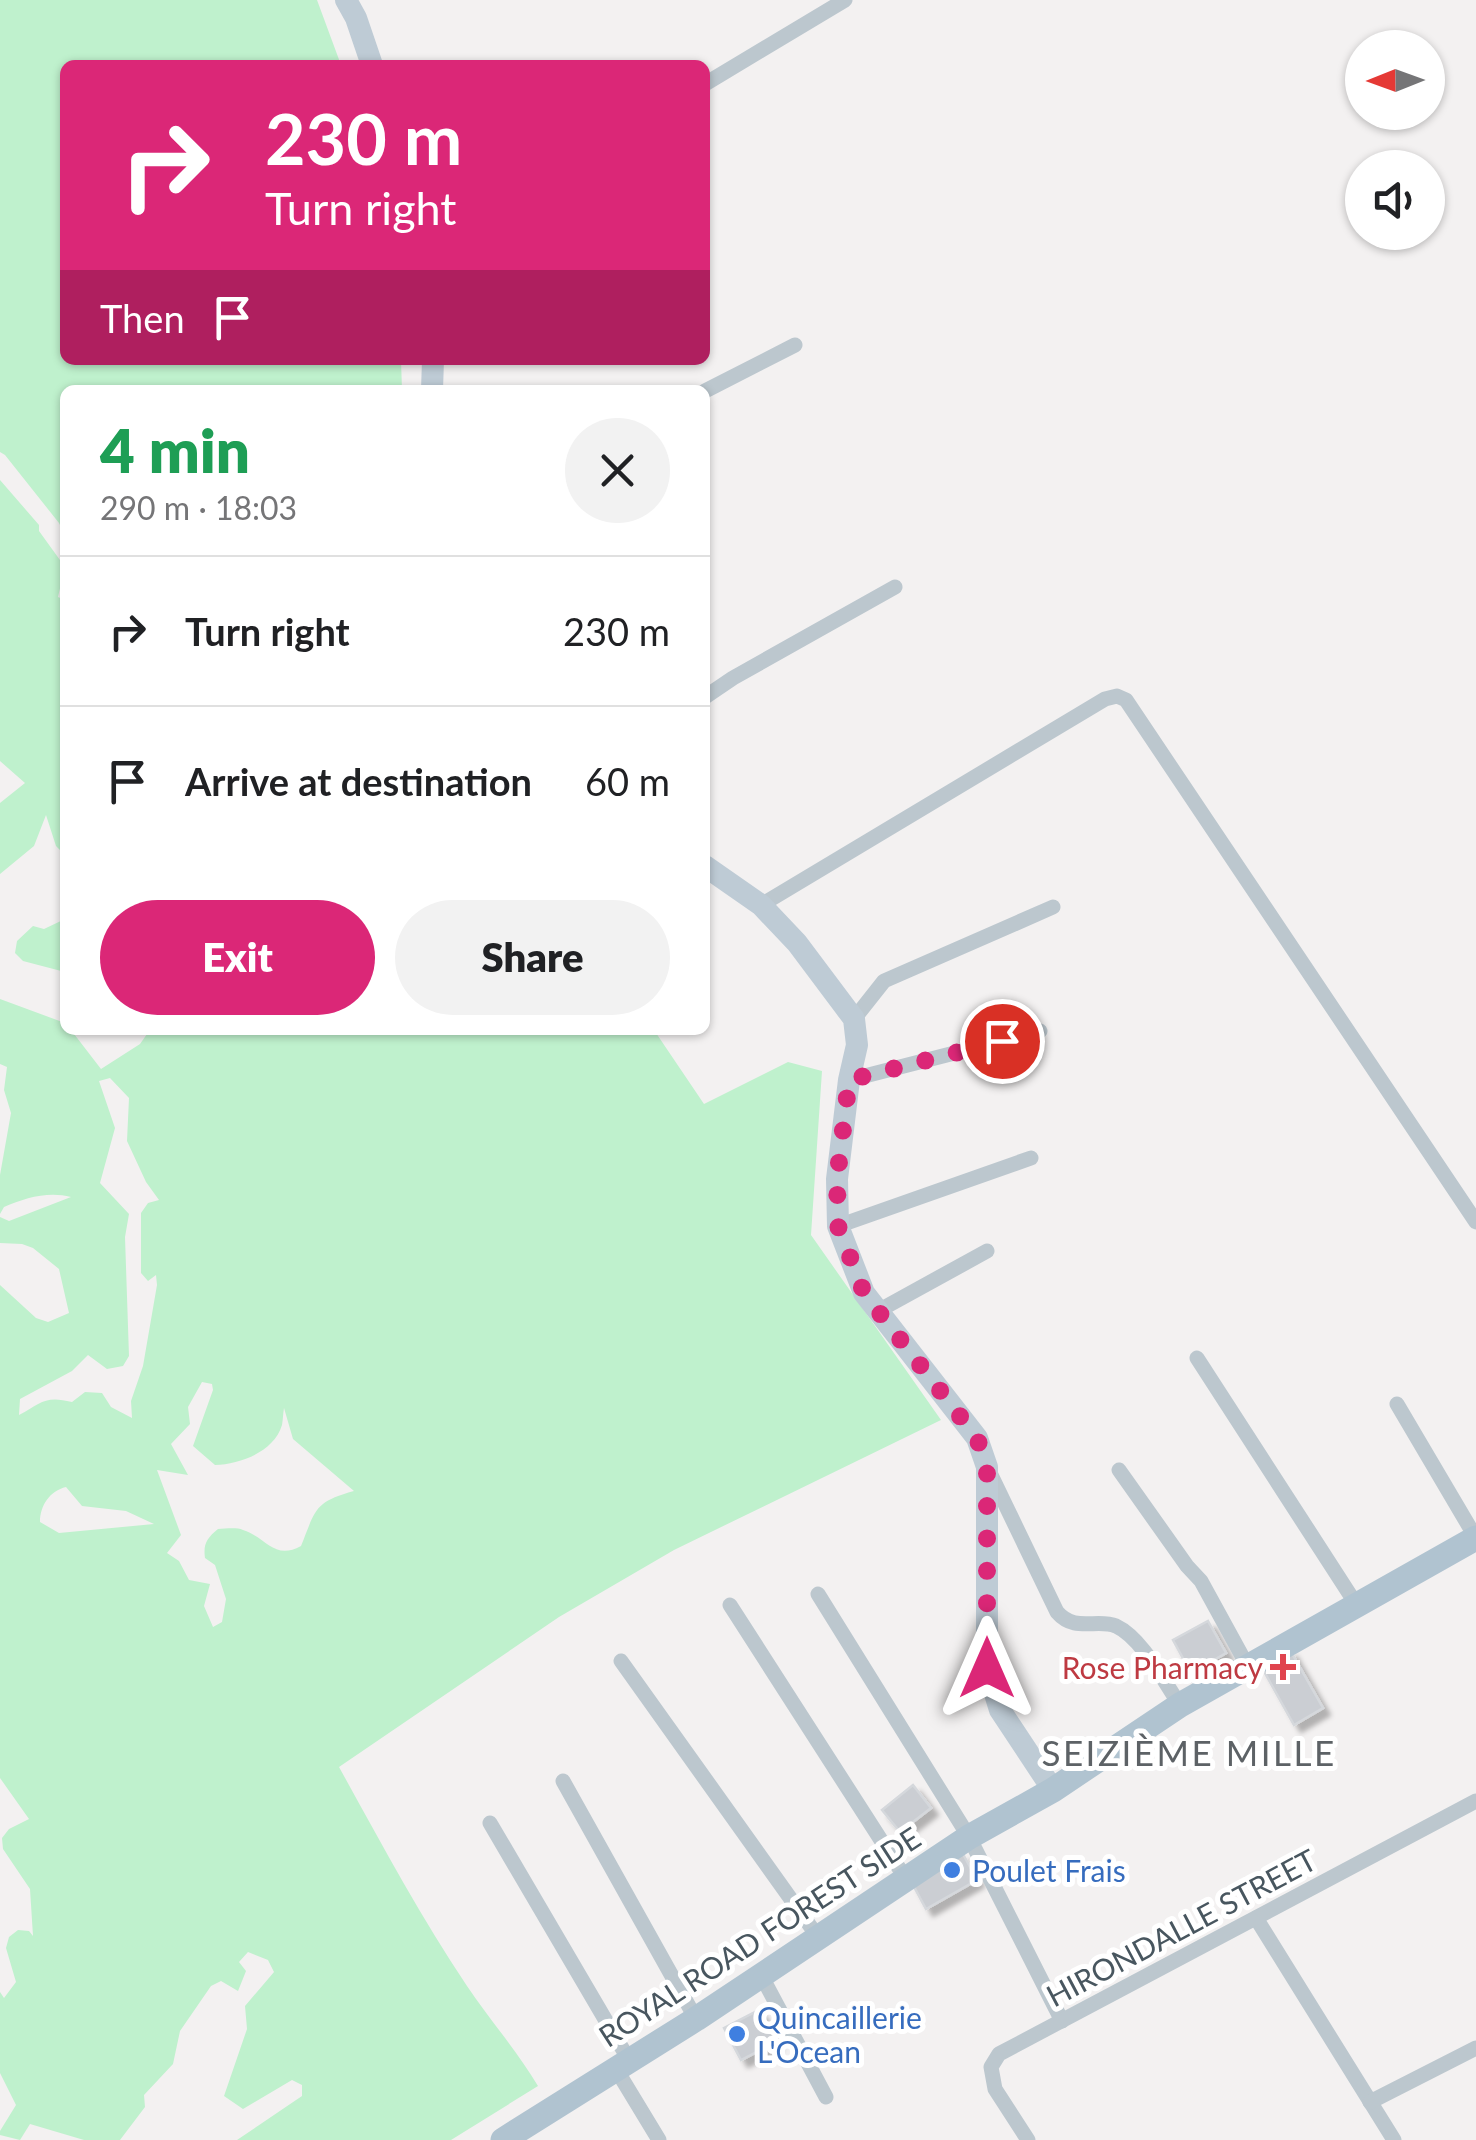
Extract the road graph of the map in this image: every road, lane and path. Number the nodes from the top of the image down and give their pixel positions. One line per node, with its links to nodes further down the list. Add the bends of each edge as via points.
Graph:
1 (346, 0): 3 (main road)
2 (845, 0): 4 (street)
3 (370, 60)
4 (710, 81)
5 (795, 345): 6 (street)
6 (710, 388)
7 (895, 587): 8 (street)
8 (710, 694)
9 (710, 869): 10 (main road)
10 (761, 905): 12 (main road); 16 (street, via 1117,696 1126,700)
11 (1053, 907): 12 (street, via 884,981)
12 (854, 1019): 14 (main road, via 857,1045)
13 (1040, 1031): 14 (street)
14 (849, 1080): 17 (main road)
15 (1031, 1158): 17 (street)
16 (1476, 1222)
17 (838, 1226): 19 (main road, via 864,1293)
18 (987, 1251): 19 (street)
19 (878, 1311): 22 (main road, via 977,1438)
20 (1198, 1358): 27 (street)
21 (1397, 1404): 24 (street)
22 (987, 1467): 30 (street, via 1057,1612 1083,1625 1114,1625 1136,1641); 32 (main road, via 987,1668 1000,1710)
23 (1120, 1470): 29 (street, via 1201,1581)
24 (1476, 1538): 27 (main road, ROYAL ROAD FOREST SIDE)
25 (818, 1594): 35 (street)
26 (730, 1604): 36 (street)
27 (1356, 1604): 29 (main road, ROYAL ROAD FOREST SIDE)
28 (622, 1661): 38 (street)
29 (1247, 1665): 30 (main road, ROYAL ROAD FOREST SIDE)
30 (1180, 1705): 32 (main road, ROYAL ROAD FOREST SIDE)
31 (563, 1781): 40 (street)
32 (1053, 1790): 35 (main road, ROYAL ROAD FOREST SIDE)
33 (1476, 1801): 37 (street, HIRONDALLE STREET)
34 (490, 1824): 43 (street)
35 (970, 1837): 36 (main road, ROYAL ROAD FOREST SIDE); 41 (street)
36 (906, 1878): 38 (main road, ROYAL ROAD FOREST SIDE)
37 (1256, 1918): 41 (street, HIRONDALLE STREET); 45 (street)
38 (818, 1937): 39 (main road, ROYAL ROAD FOREST SIDE)
39 (761, 1975): 40 (main road, ROYAL ROAD FOREST SIDE); 44 (street)
40 (696, 2019): 43 (main road, ROYAL ROAD FOREST SIDE)
41 (1062, 2021): 48 (street, HIRONDALLE STREET, via 1000,2054 990,2067)
42 (1476, 2048): 45 (street)
43 (623, 2064): 46 (main road, ROYAL ROAD FOREST SIDE); 47 (street)
44 (826, 2097)
45 (1370, 2102): 49 (street)
46 (503, 2140)
47 (659, 2140)
48 (1028, 2140)
49 (1394, 2140)

